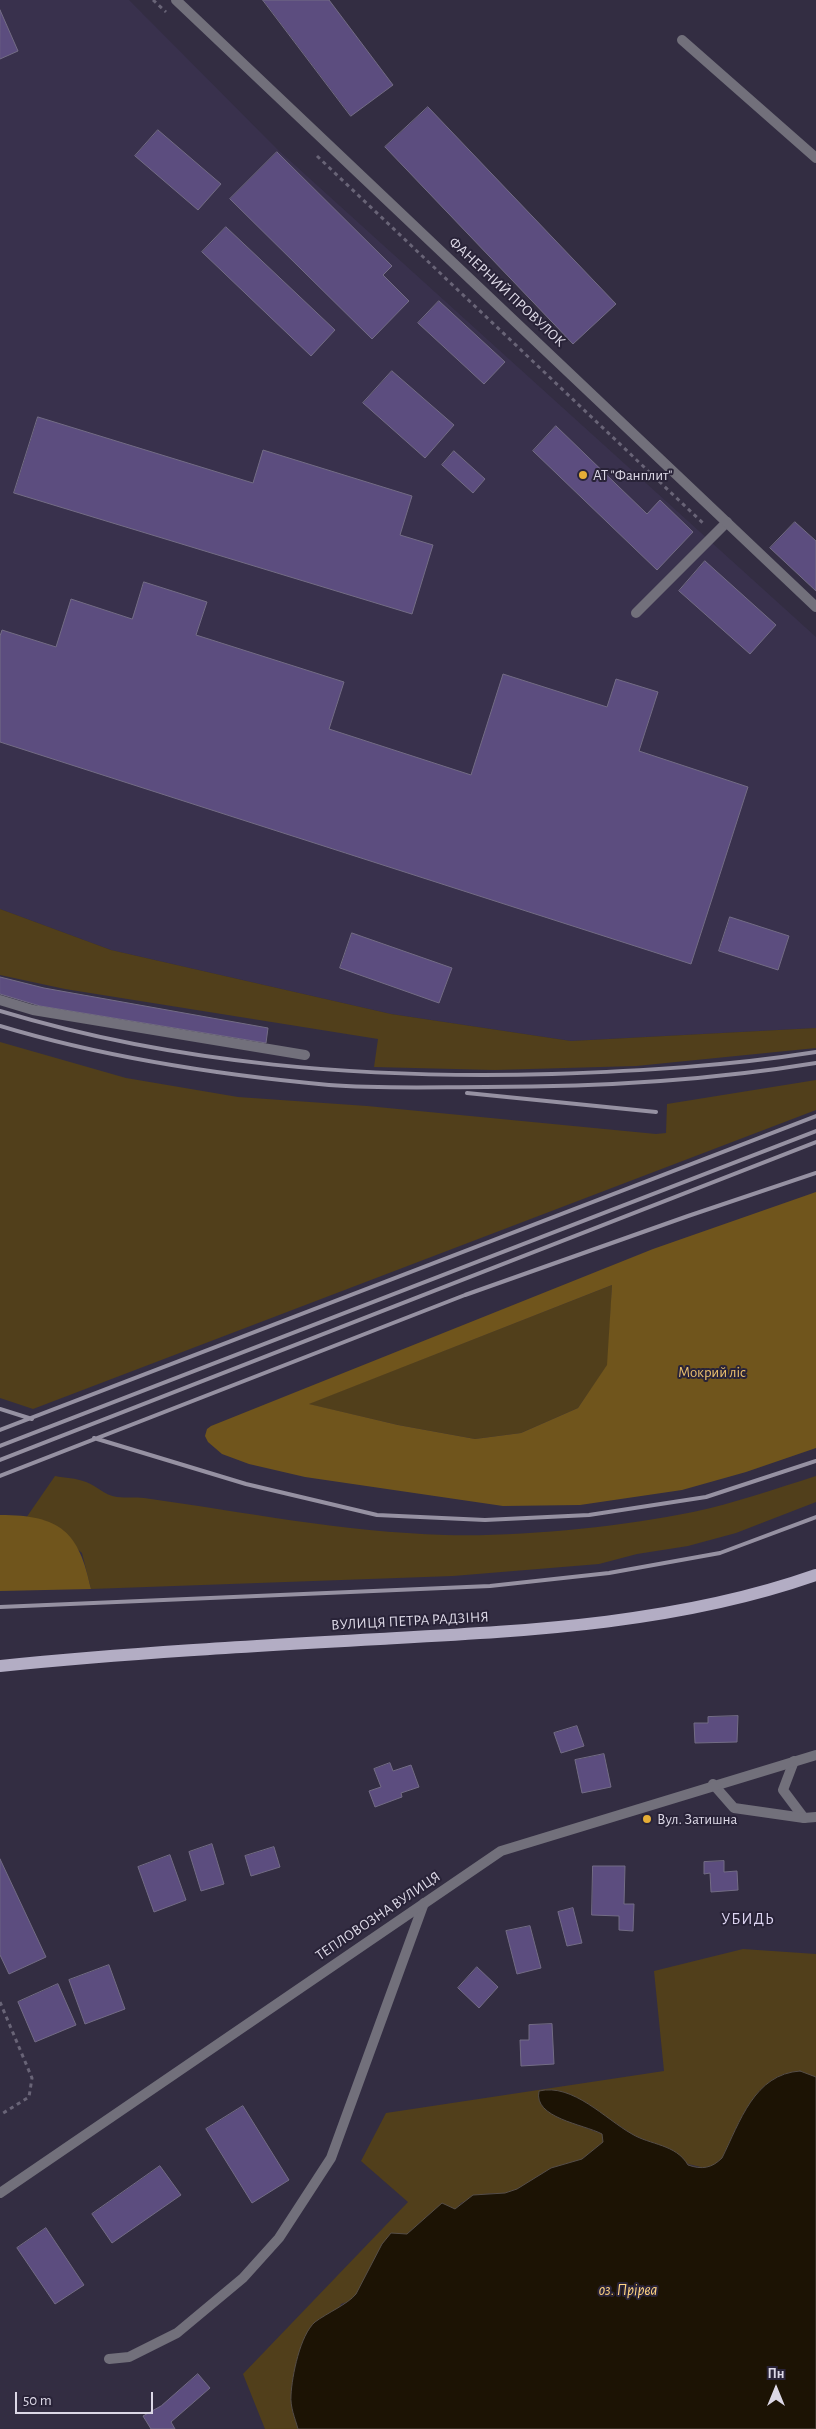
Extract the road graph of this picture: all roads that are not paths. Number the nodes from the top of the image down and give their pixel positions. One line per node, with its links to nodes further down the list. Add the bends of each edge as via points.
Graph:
1 (176, 0): 4 (street, ФАНЕРНИЙ ПРОВУЛОК)
2 (682, 40): 3 (street)
3 (816, 158)
4 (726, 522): 5 (street, ФАНЕРНИЙ ПРОВУЛОК); 6 (street)
5 (816, 607)
6 (636, 613)
7 (0, 1000): 8 (street, via 33,1010)
8 (305, 1055)
9 (816, 1575): 10 (main road, ВУЛИЦЯ ПЕТРА РАДЗІНЯ, via 710,1604 616,1621 473,1634 129,1653)
10 (0, 1666)
11 (816, 1755): 12 (street, ТЕПЛОВОЗНА ВУЛИЦЯ)
12 (794, 1761): 13 (street, ТЕПЛОВОЗНА ВУЛИЦЯ); 15 (street, via 783,1790)
13 (713, 1784): 15 (street, via 734,1808); 16 (street, ТЕПЛОВОЗНА ВУЛИЦЯ, via 500,1850)
14 (816, 1817): 15 (street)
15 (804, 1818)
16 (424, 1903): 17 (street, ТЕПЛОВОЗНА ВУЛИЦЯ); 18 (street, via 331,2158 279,2238 243,2278 177,2333 129,2357)
17 (0, 2193)
18 (109, 2359)

